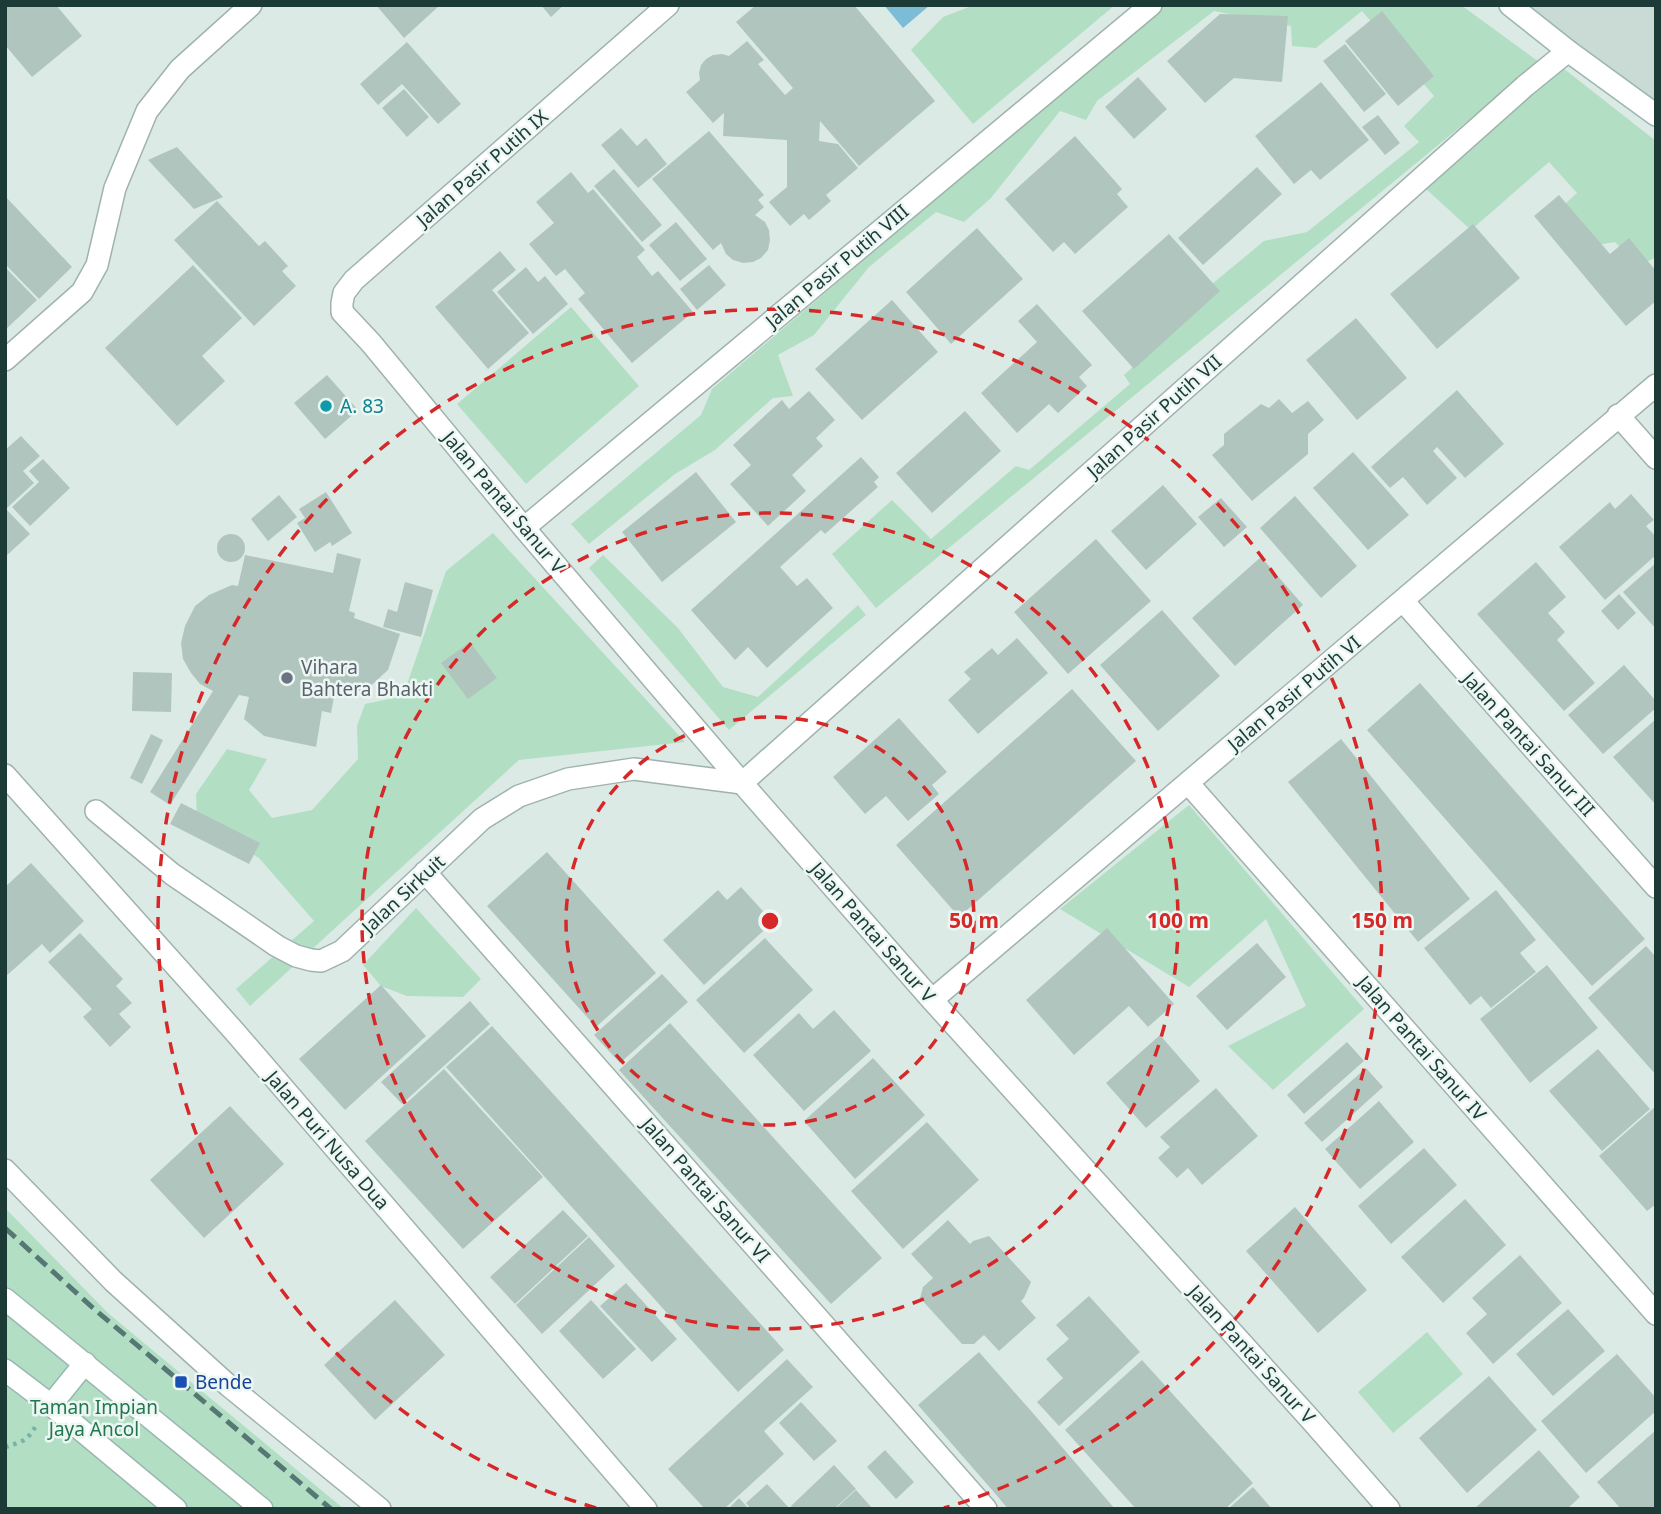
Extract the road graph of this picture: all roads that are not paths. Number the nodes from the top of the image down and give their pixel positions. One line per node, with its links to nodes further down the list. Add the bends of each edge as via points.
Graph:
1 (251, 5): 8 (street, via 180,69 148,111 115,188 97,265 82,292)
2 (668, 5): 7 (street, Jalan Pasir Putih IX, via 354,280 344,293 342,312)
3 (1151, 5): 12 (street, Jalan Pasir Putih VIII)
4 (1510, 5): 5 (street)
5 (1567, 51): 6 (street); 15 (street, Jalan Pasir Putih VII)
6 (1656, 115)
7 (371, 343): 12 (street, Jalan Pantai Sanur V)
8 (5, 360)
9 (1656, 385): 10 (street, Jalan Pasir Putih VI)
10 (1618, 415): 11 (street); 13 (street, Jalan Pasir Putih VI)
11 (1656, 458)
12 (524, 528): 15 (street, Jalan Pantai Sanur V)
13 (1403, 601): 16 (street, Jalan Pasir Putih VI); 19 (street, Jalan Pantai Sanur III)
14 (5, 775): 30 (street, Jalan Puri Nusa Dua, via 234,1031)
15 (742, 783): 18 (street, Jalan Sirkuit, via 634,769 568,779 519,796 482,819); 20 (street, Jalan Pantai Sanur V)
16 (1188, 783): 20 (street, Jalan Pasir Putih VI); 23 (street, Jalan Pantai Sanur IV)
17 (96, 811): 18 (street, Jalan Sirkuit, via 216,905 277,946 310,960 321,961 342,951)
18 (425, 872): 31 (street, Jalan Pantai Sanur VI)
19 (1656, 887)
20 (932, 1000): 32 (street, Jalan Pantai Sanur V)
21 (5, 1170): 29 (street, via 113,1281 209,1368)
22 (5, 1299): 24 (street)
23 (1656, 1314)
24 (85, 1363): 26 (street); 28 (street)
25 (5, 1370): 26 (street)
26 (51, 1405): 27 (street)
27 (176, 1509)
28 (262, 1509)
29 (380, 1509)
30 (646, 1509)
31 (986, 1509)
32 (1389, 1509)

